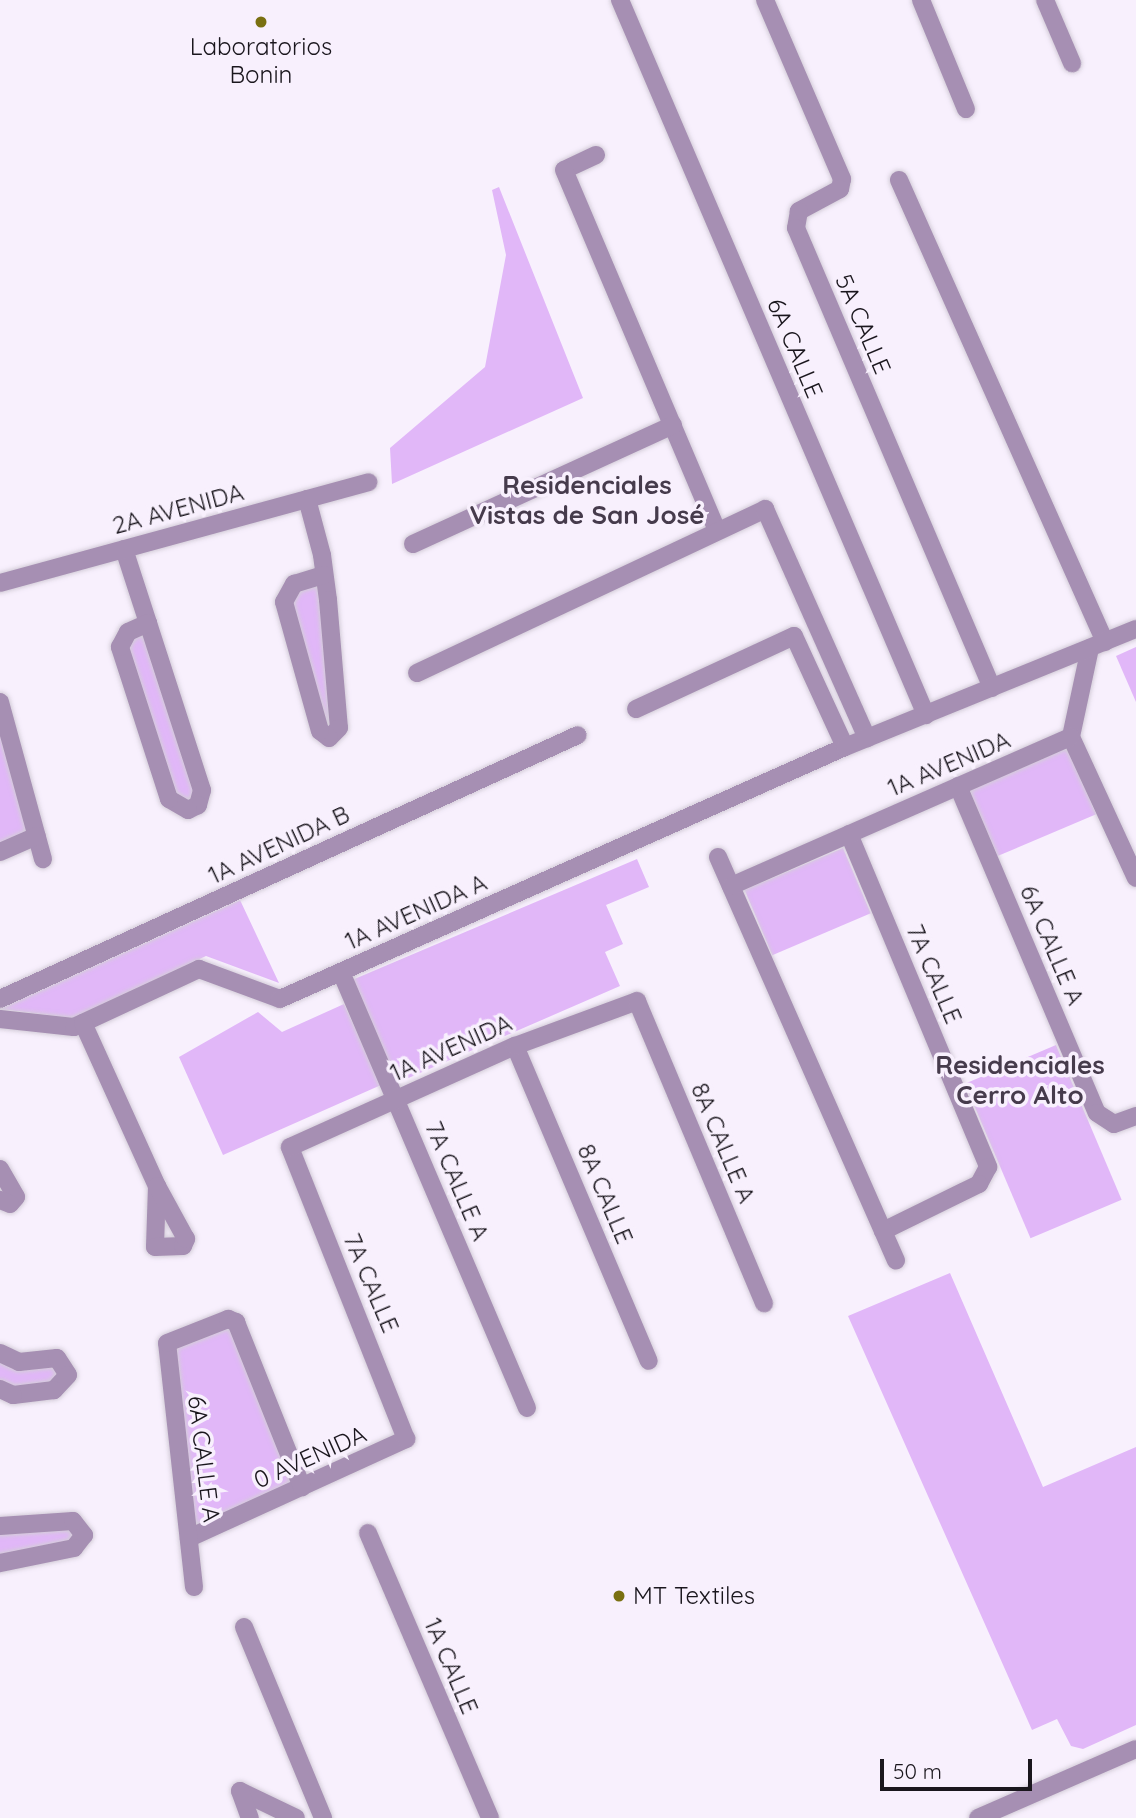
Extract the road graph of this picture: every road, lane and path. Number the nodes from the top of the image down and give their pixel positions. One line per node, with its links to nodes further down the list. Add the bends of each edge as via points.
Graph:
1 (620, 0): 24 (street, 6A CALLE)
2 (765, 0): 21 (street, 5A CALLE, via 842,179 840,188 799,211 796,228)
3 (921, 0): 6 (street)
4 (1045, 0): 5 (street)
5 (1072, 63)
6 (966, 109)
7 (596, 155): 9 (street, via 564,170)
8 (899, 180): 19 (street)
9 (673, 425): 12 (street); 13 (street)
10 (368, 482): 11 (street, 2A AVENIDA)
11 (307, 499): 14 (street, 2A AVENIDA); 15 (street)
12 (717, 531): 20 (street); 27 (street, via 765,509)
13 (412, 544)
14 (124, 549): 16 (street, 2A AVENIDA); 17 (street)
15 (324, 575): 15 (street, via 339,728 329,738 320,731 284,602 294,584)
16 (0, 583)
17 (148, 623): 17 (street, via 202,790 198,805 188,810 169,799 120,647 128,632)
18 (1136, 629): 19 (street)
19 (1098, 645): 21 (street, 1A AVENIDA A); 26 (street)
20 (417, 673)
21 (992, 688): 24 (street, 1A AVENIDA A)
22 (0, 702): 31 (street)
23 (636, 709): 28 (street, via 794,636)
24 (926, 715): 27 (street, 1A AVENIDA A)
25 (578, 735): 38 (street, 1A AVENIDA B)
26 (1072, 737): 29 (street, 1A AVENIDA); 35 (street)
27 (867, 738): 28 (street, 1A AVENIDA A)
28 (845, 747): 37 (street, 1A AVENIDA A)
29 (958, 786): 30 (street, 1A AVENIDA); 44 (street, 6A CALLE A, via 1104,1121)
30 (849, 834): 36 (street, 1A AVENIDA); 49 (street, 7A CALLE, via 988,1172 979,1184)
31 (37, 836): 32 (street); 34 (street)
32 (0, 852)
33 (718, 857): 36 (street)
34 (43, 859)
35 (1136, 878)
36 (731, 886): 49 (street)
37 (341, 972): 41 (street, 1A AVENIDA A, via 280,999 200,969); 43 (street, 7A CALLE A)
38 (0, 999)
39 (637, 1001): 42 (street, 1A AVENIDA); 51 (street, 8A CALLE A)
40 (0, 1020): 41 (street, 1A AVENIDA A)
41 (83, 1023): 47 (street)
42 (515, 1046): 43 (street, 1A AVENIDA); 53 (street, 8A CALLE)
43 (396, 1099): 45 (street, 1A AVENIDA); 55 (street, 7A CALLE A)
44 (1136, 1116)
45 (289, 1150): 56 (street, 7A CALLE)
46 (0, 1169): 48 (street, via 16,1197 10,1204)
47 (156, 1186)
48 (0, 1200)
49 (883, 1231): 50 (street)
50 (896, 1260)
51 (764, 1303)
52 (0, 1353): 54 (street, via 19,1362 57,1358 68,1375 54,1391 13,1395)
53 (649, 1361)
54 (0, 1389)
55 (527, 1408)
56 (407, 1434): 57 (street, 0 AVENIDA, via 402,1443)
57 (302, 1487): 60 (street, 0 AVENIDA); 60 (street, 6A CALLE A, via 236,1322 229,1319 172,1339 166,1350)
58 (0, 1526): 61 (street, via 73,1521 84,1535 74,1548)
59 (368, 1533): 68 (street, 1A CALLE)
60 (189, 1538): 62 (street, 6A CALLE A)
61 (0, 1563)
62 (194, 1587)
63 (244, 1627): 67 (street)
64 (1136, 1749): 69 (street)
65 (250, 1818): 66 (street, via 240,1791)
66 (296, 1818)
67 (323, 1818)
68 (490, 1818)
69 (978, 1818)

